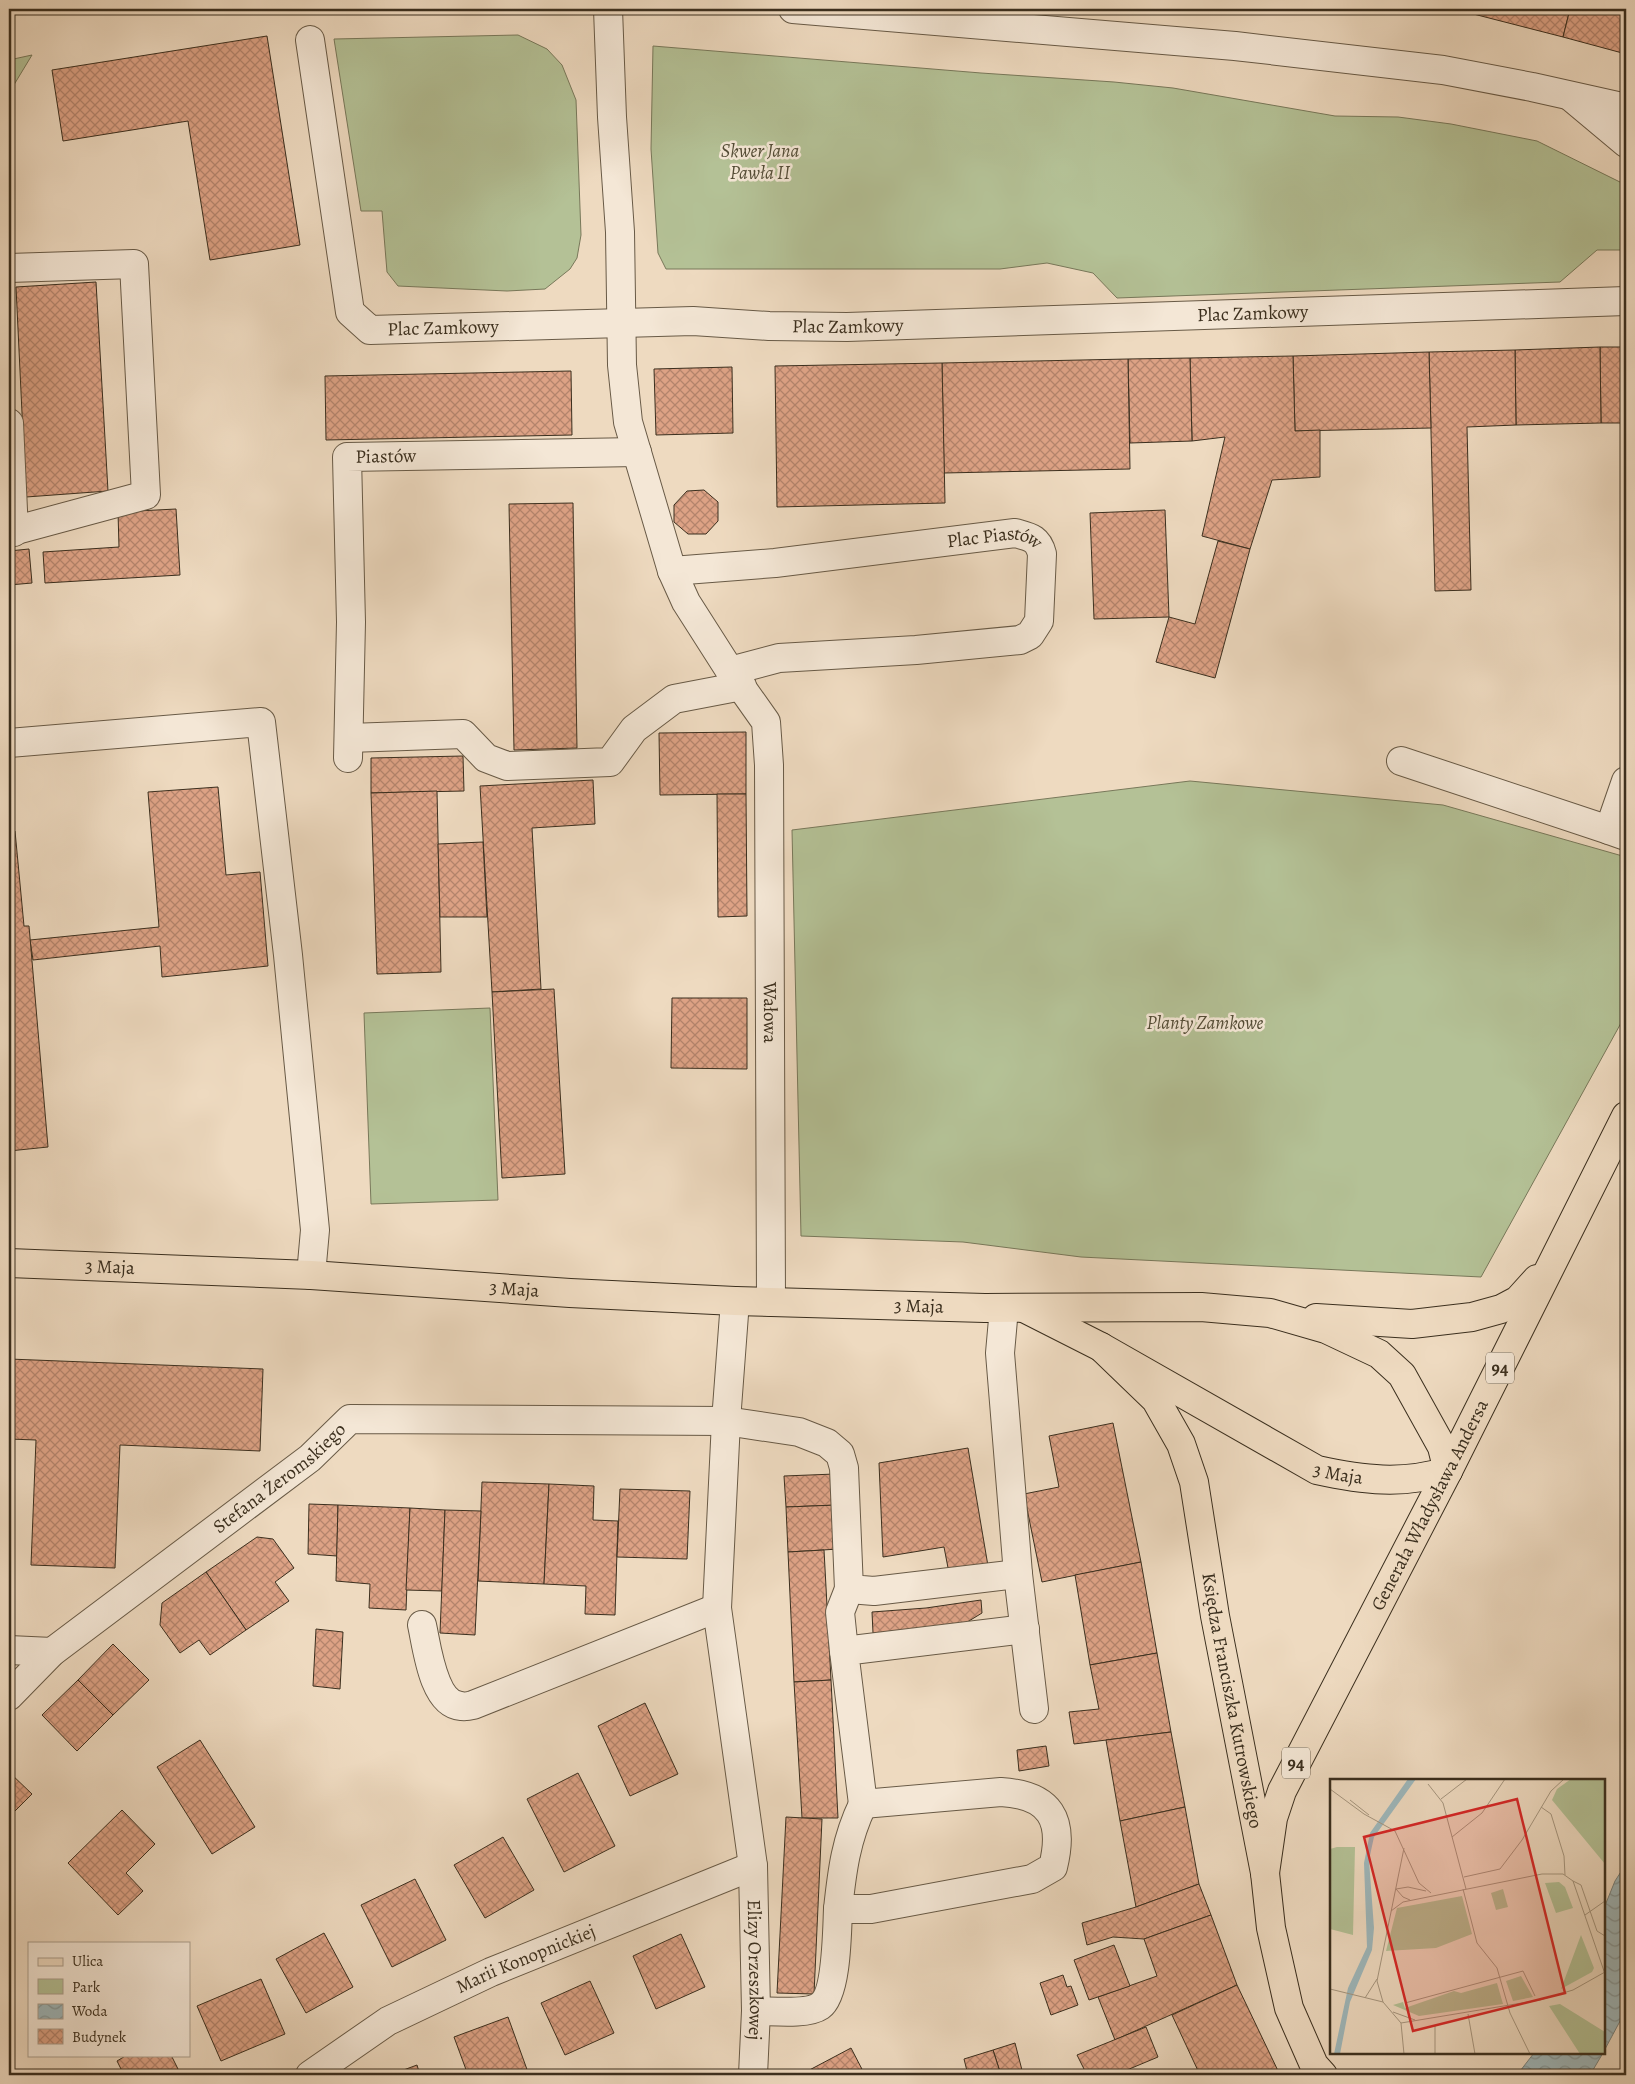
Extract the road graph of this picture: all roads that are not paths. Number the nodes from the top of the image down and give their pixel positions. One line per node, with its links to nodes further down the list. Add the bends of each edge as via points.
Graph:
1 (608, 9): 10 (street, via 620,232)
2 (793, 9): 3 (street)
3 (1035, 19): 5 (street, via 1443,70)
4 (310, 40): 10 (street, Plac Zamkowy, via 350,312 370,330)
5 (1568, 94): 6 (street); 7 (street)
6 (1626, 108)
7 (1626, 143)
8 (9, 268): 13 (street, via 134,264 146,495)
9 (1626, 301): 10 (street, Plac Zamkowy, via 846,327 769,326 693,320)
10 (621, 322): 12 (street, via 628,422)
11 (9, 423): 13 (street)
12 (637, 452): 14 (street); 15 (street, Piastów, via 347,457 351,622 348,748 463,734 486,758 507,766 610,762 634,729 674,699)
13 (11, 532)
14 (672, 570): 15 (street, via 686,602); 15 (street, Plac Piastów, via 775,563 1015,533 1030,537 1039,545 1042,554 1039,621 1030,636 1020,640 916,650 779,658)
15 (736, 678): 25 (street, Wałowa, via 766,722 769,764)
16 (9, 743): 23 (street, via 261,722 316,1230)
17 (1400, 761): 19 (street)
18 (1626, 781): 19 (street)
19 (1618, 833)
20 (1626, 1116): 22 (main road, Generała Władysława Andersa / 94)
21 (9, 1263): 23 (main road, 3 Maja)
22 (1552, 1264): 27 (main road, 3 Maja, via 1518,1300 1501,1309 1472,1317 1412,1324); 30 (main road, Generała Władysława Andersa / 94)
23 (312, 1275): 24 (main road, 3 Maja)
24 (735, 1301): 25 (main road, 3 Maja); 29 (street, Elizy Orzeszkowej)
25 (771, 1302): 26 (main road, 3 Maja)
26 (1012, 1308): 27 (main road, 3 Maja, via 1201,1307); 28 (main road, 3 Maja); 31 (street, via 1000,1352)
27 (1277, 1315): 30 (main road, 3 Maja, via 1326,1329 1378,1354 1402,1375 1442,1447)
28 (1101, 1347): 30 (main road, 3 Maja, via 1317,1470 1356,1478 1393,1479 1424,1478); 43 (main road, Księdza Franciszka Kutrowskiego, via 1156,1400 1181,1444 1194,1482 1215,1616)
29 (726, 1421): 32 (street, Stefana Żeromskiego, via 799,1432 827,1442 840,1454 844,1468); 33 (street, Elizy Orzeszkowej); 38 (street, Stefana Żeromskiego, via 350,1420 310,1458)
30 (1448, 1471): 43 (main road, Generała Władysława Andersa / 94, via 1282,1791 1273,1818)
31 (1018, 1574): 32 (street, via 874,1591); 35 (street)
32 (849, 1589): 37 (street, via 840,1612)
33 (718, 1608): 34 (street, via 473,1705 460,1706 448,1700 436,1686); 42 (street, Elizy Orzeszkowej)
34 (422, 1625)
35 (1025, 1629): 37 (street); 40 (street)
36 (9, 1650): 38 (street)
37 (844, 1651): 41 (street)
38 (52, 1652): 39 (street, Stefana Żeromskiego)
39 (9, 1696)
40 (1034, 1709)
41 (863, 1804): 44 (street, via 847,1844); 44 (street, via 1001,1792 1022,1794 1038,1800 1050,1811 1058,1847 1053,1867 1032,1879 871,1909)
42 (753, 1866): 45 (street, Elizy Orzeszkowej); 47 (street, Marii Konopnickiej, via 482,1976 388,2021)
43 (1265, 1872): 46 (main road, Księdza Franciszka Kutrowskiego / 94, via 1271,1928 1289,2008)
44 (838, 1909): 45 (street, via 834,1965 827,1998 810,2010)
45 (756, 2011): 48 (street, Elizy Orzeszkowej)
46 (1313, 2072)
47 (310, 2075)
48 (753, 2075)

